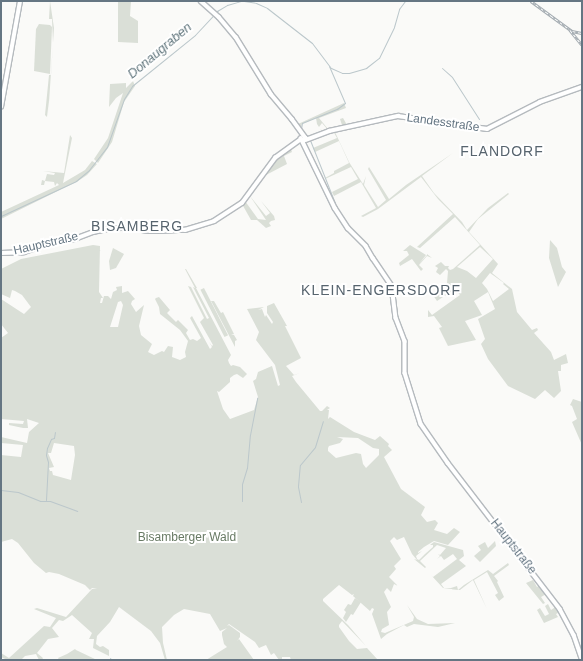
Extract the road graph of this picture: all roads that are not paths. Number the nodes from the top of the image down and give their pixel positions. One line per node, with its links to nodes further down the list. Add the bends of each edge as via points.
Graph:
1 (20, 1): 4 (main road)
2 (201, 1): 5 (main road, Hauptstraße, via 239,40 271,95 292,119)
3 (582, 87): 5 (main road, Landesstraße, via 546,99 487,129 393,117)
4 (1, 107)
5 (304, 139): 6 (main road, Hauptstraße, via 274,158 244,202 219,219 186,230 99,230 24,252); 7 (main road, Hauptstraße, via 335,208 348,228 366,246 392,288 396,318 405,341 405,373 423,428 554,600 573,632)
6 (1, 253)
7 (581, 657)

